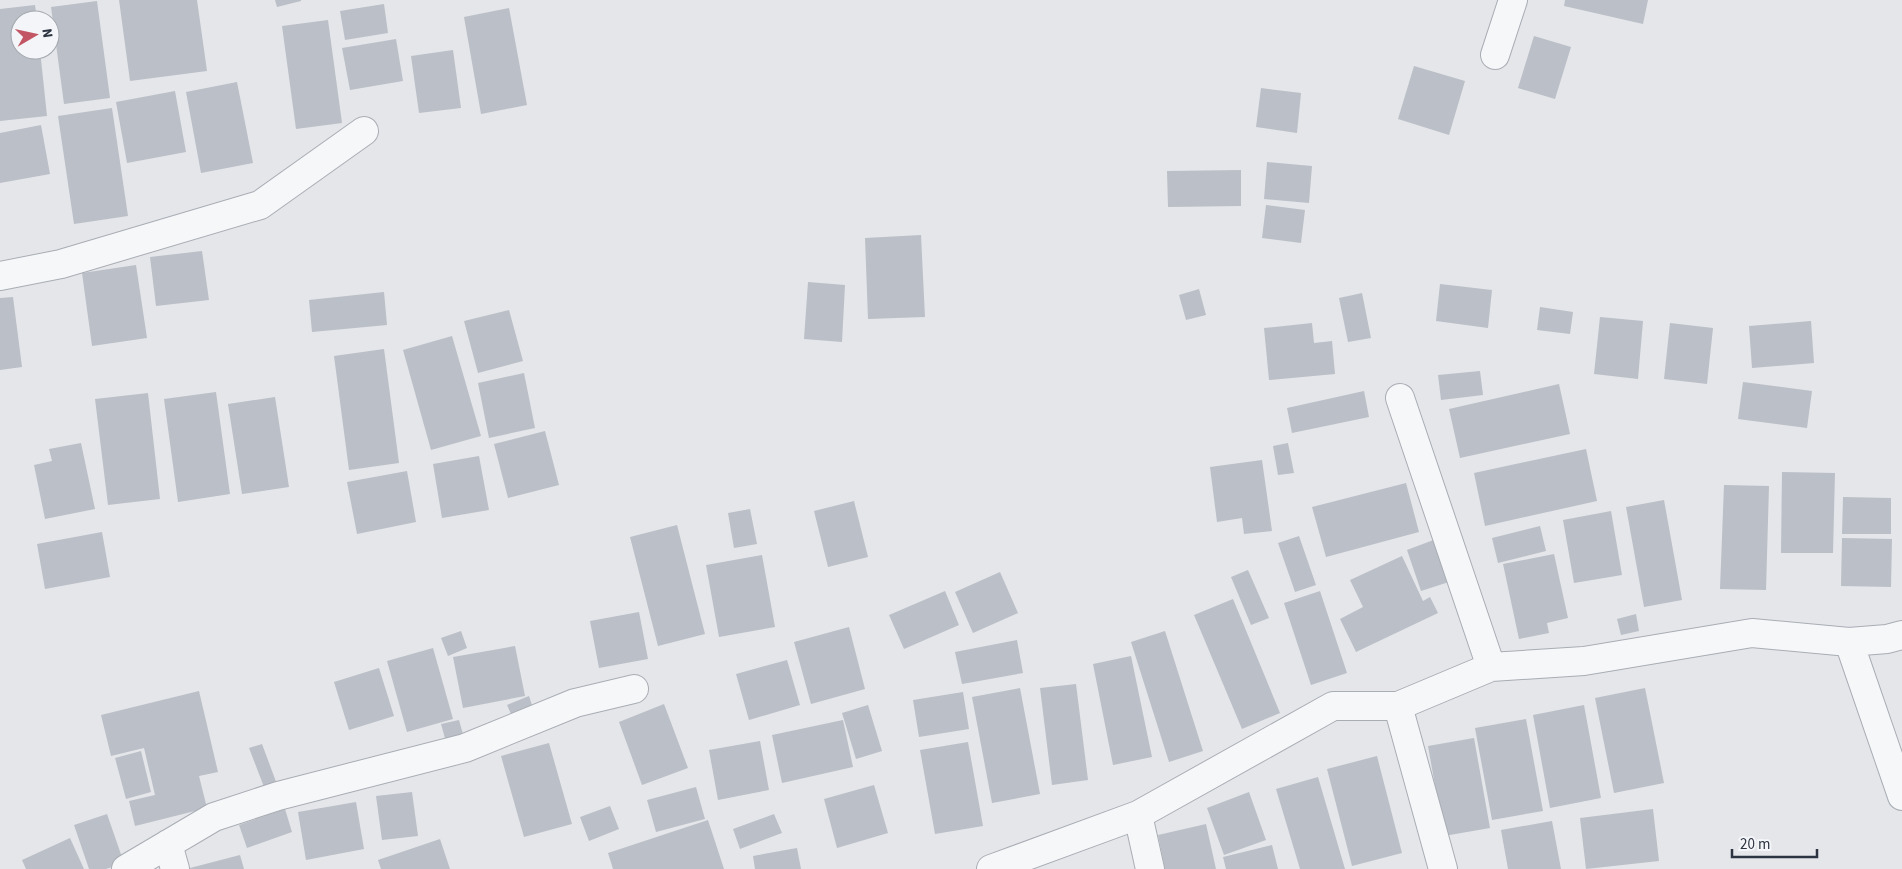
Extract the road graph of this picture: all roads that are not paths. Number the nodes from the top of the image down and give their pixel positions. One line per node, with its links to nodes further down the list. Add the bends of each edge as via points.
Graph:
1 (1513, 0): 2 (street)
2 (1495, 55)
3 (364, 131): 4 (street, via 260,205 61,264)
4 (0, 276)
5 (1400, 398): 8 (street)
6 (1902, 634): 7 (street, via 1887,639)
7 (1849, 642): 8 (street, via 1752,633 1584,661); 11 (street)
8 (1491, 667): 10 (street)
9 (634, 689): 13 (street, via 575,703 465,748 278,796 214,817)
10 (1398, 706): 12 (street, via 1333,706); 17 (street)
11 (1902, 796)
12 (1138, 815): 15 (street); 16 (street)
13 (171, 856): 14 (street)
14 (126, 869)
15 (991, 869)
16 (1150, 869)
17 (1443, 869)

